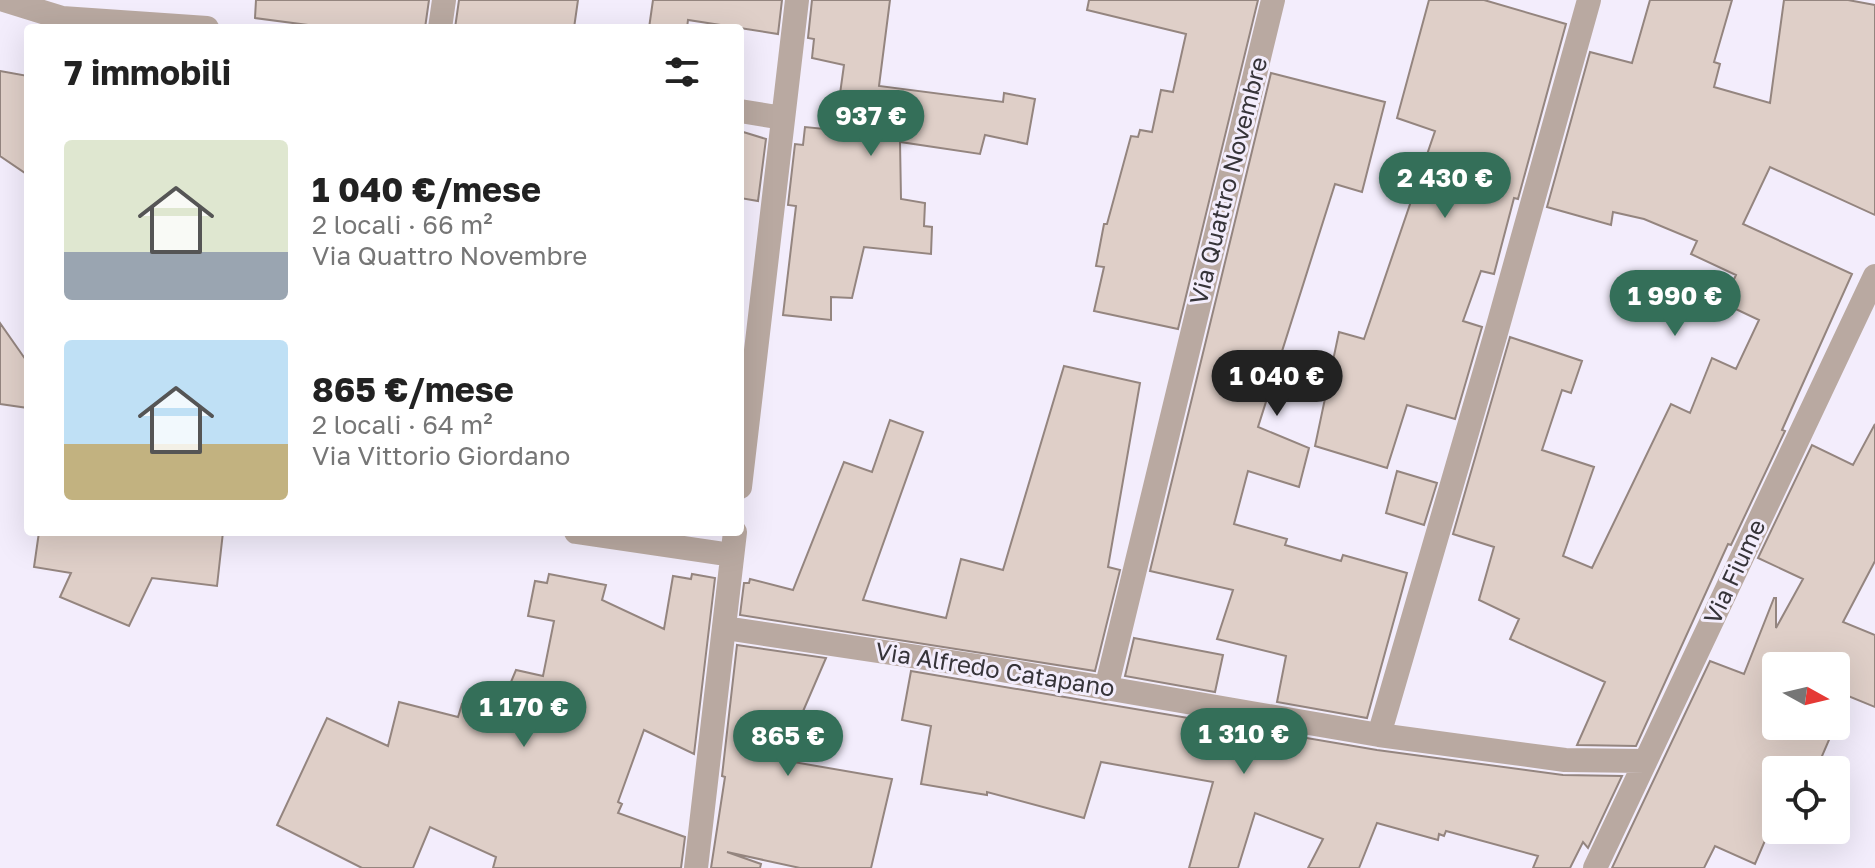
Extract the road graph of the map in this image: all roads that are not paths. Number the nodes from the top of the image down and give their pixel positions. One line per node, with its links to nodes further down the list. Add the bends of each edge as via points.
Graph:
1 (4, 0): 6 (street, via 62,18)
2 (444, 0): 7 (street)
3 (797, 0): 9 (street)
4 (1273, 0): 15 (street, Via Quattro Novembre)
5 (1589, 0): 16 (street)
6 (149, 24)
7 (441, 24)
8 (744, 112): 9 (street)
9 (783, 118): 11 (street)
10 (1875, 276): 17 (street, Via Fiume)
11 (744, 453)
12 (633, 536): 13 (street)
13 (733, 543): 14 (street)
14 (725, 628): 15 (street, Via Alfredo Catapano); 18 (street)
15 (1106, 689): 16 (street, Via Alfredo Catapano)
16 (1379, 735): 17 (street, Via Alfredo Catapano, via 1565,760)
17 (1645, 761): 19 (street, Via Fiume)
18 (696, 868)
19 (1595, 868)

